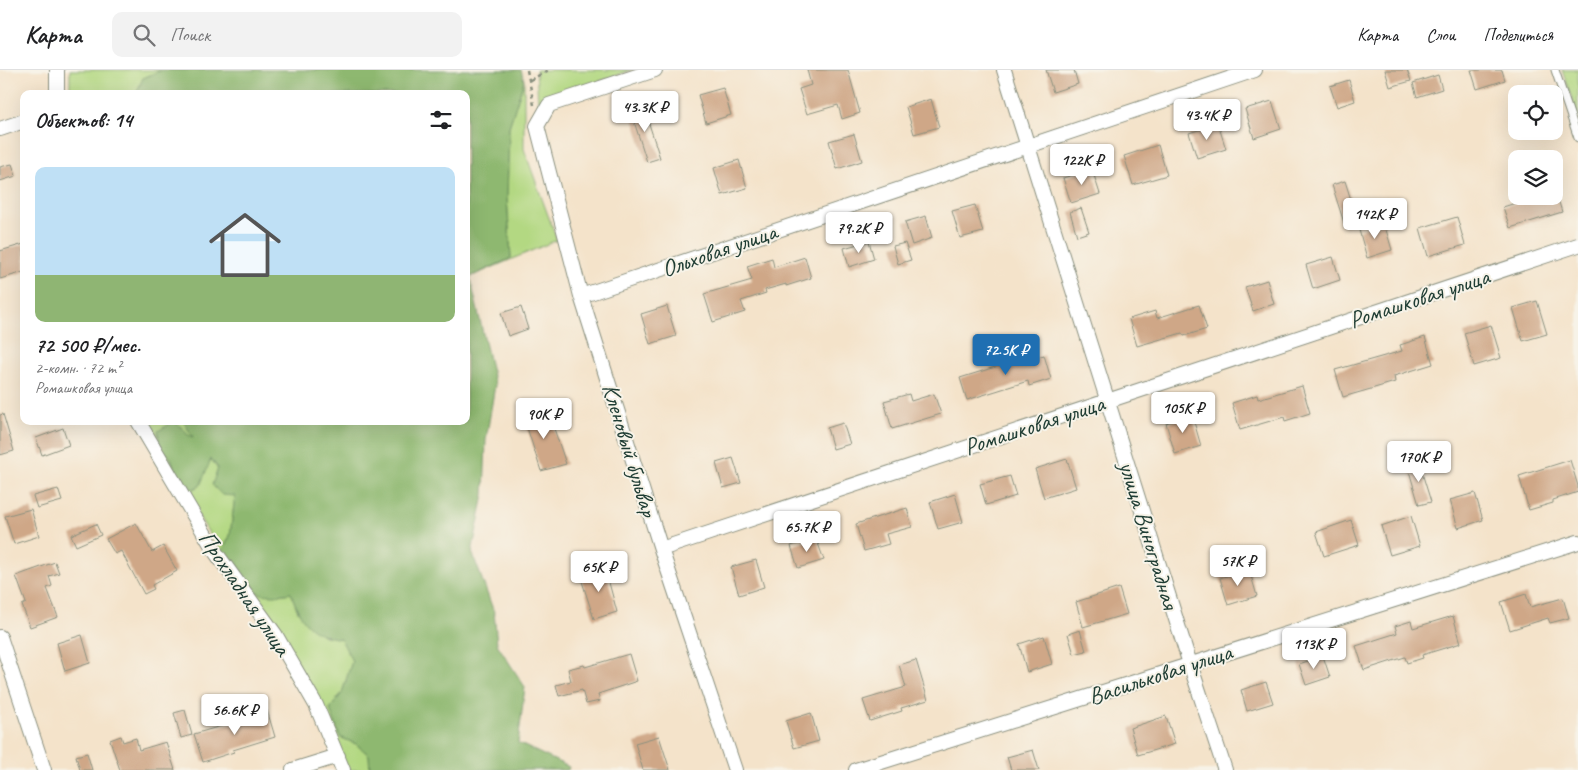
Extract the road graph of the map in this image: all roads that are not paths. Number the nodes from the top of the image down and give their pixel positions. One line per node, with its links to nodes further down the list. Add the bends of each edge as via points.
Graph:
1 (57, 70): 6 (street)
2 (655, 70): 12 (street, Кленовый бульвар, via 549,105 537,126)
3 (1004, 70): 10 (street, улица Виноградная)
4 (1255, 70): 10 (street, Ольховая улица)
5 (1555, 70): 9 (lane)
6 (57, 90)
7 (20, 122): 8 (street)
8 (0, 129)
9 (1578, 138)
10 (1028, 146): 12 (street, Ольховая улица); 13 (street, улица Виноградная)
11 (1578, 245): 13 (street, Ромашковая улица)
12 (581, 296): 16 (street, Кленовый бульвар)
13 (1107, 401): 16 (street, Ромашковая улица); 18 (street, улица Виноградная)
14 (140, 425): 19 (street, Прохладная улица, via 216,552 275,634 316,706)
15 (1578, 542): 18 (street, Васильковая улица)
16 (661, 549): 23 (street, Кленовый бульвар)
17 (0, 637): 20 (street)
18 (1190, 664): 24 (street, Васильковая улица); 25 (street, улица Виноградная)
19 (338, 756): 21 (street); 22 (street, Прохладная улица)
20 (44, 770)
21 (293, 770)
22 (343, 770)
23 (735, 770)
24 (856, 770)
25 (1225, 770)

